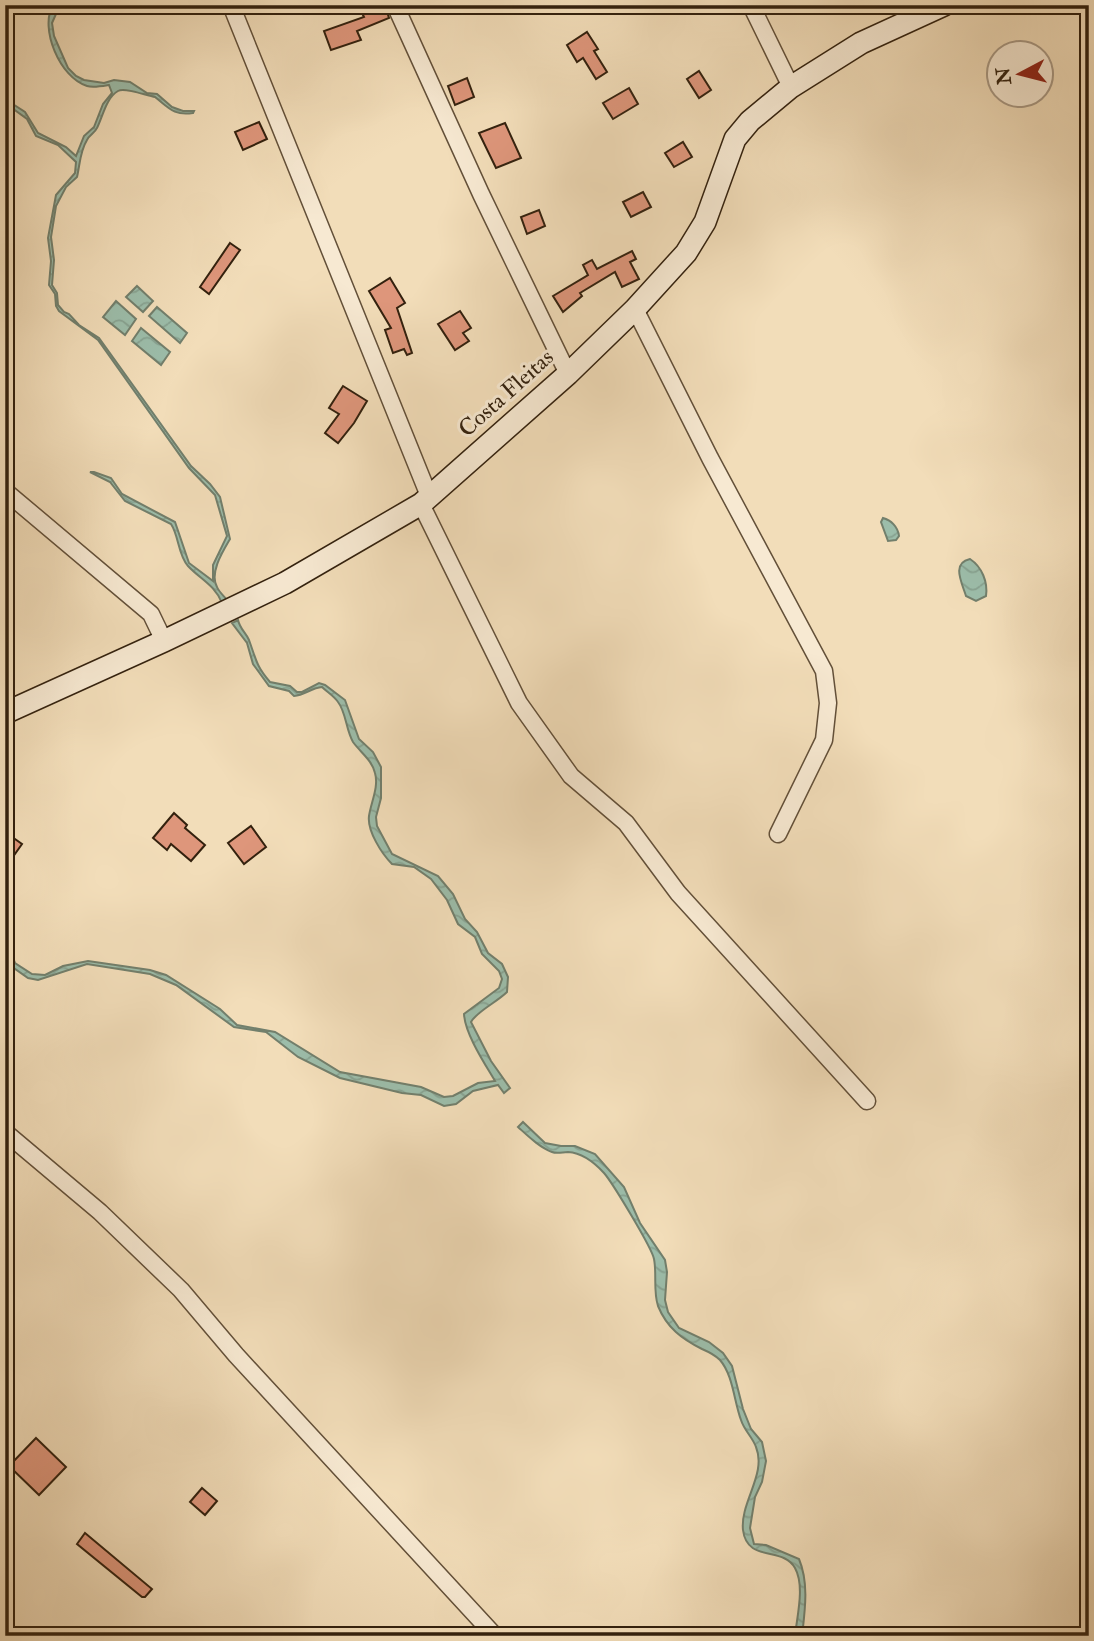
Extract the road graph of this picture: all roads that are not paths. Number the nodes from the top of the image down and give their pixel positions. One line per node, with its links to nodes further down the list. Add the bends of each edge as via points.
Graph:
1 (231, 5): 9 (street)
2 (396, 5): 7 (street)
3 (751, 5): 5 (street)
4 (944, 5): 5 (main road, Costa Fleitas, via 861,43)
5 (791, 87): 6 (main road, Costa Fleitas, via 734,139 700,230 686,253)
6 (635, 309): 7 (main road, Costa Fleitas); 12 (street, via 824,671 828,702 824,740)
7 (568, 374): 9 (main road, Costa Fleitas)
8 (5, 491): 10 (street, via 151,614)
9 (425, 500): 10 (main road, Costa Fleitas, via 285,583); 13 (street, via 519,703 571,776 626,823 678,893)
10 (164, 641): 11 (main road, Costa Fleitas)
11 (5, 713)
12 (778, 834)
13 (867, 1101)
14 (5, 1132): 15 (street, via 100,1212 181,1290)
15 (495, 1636)

